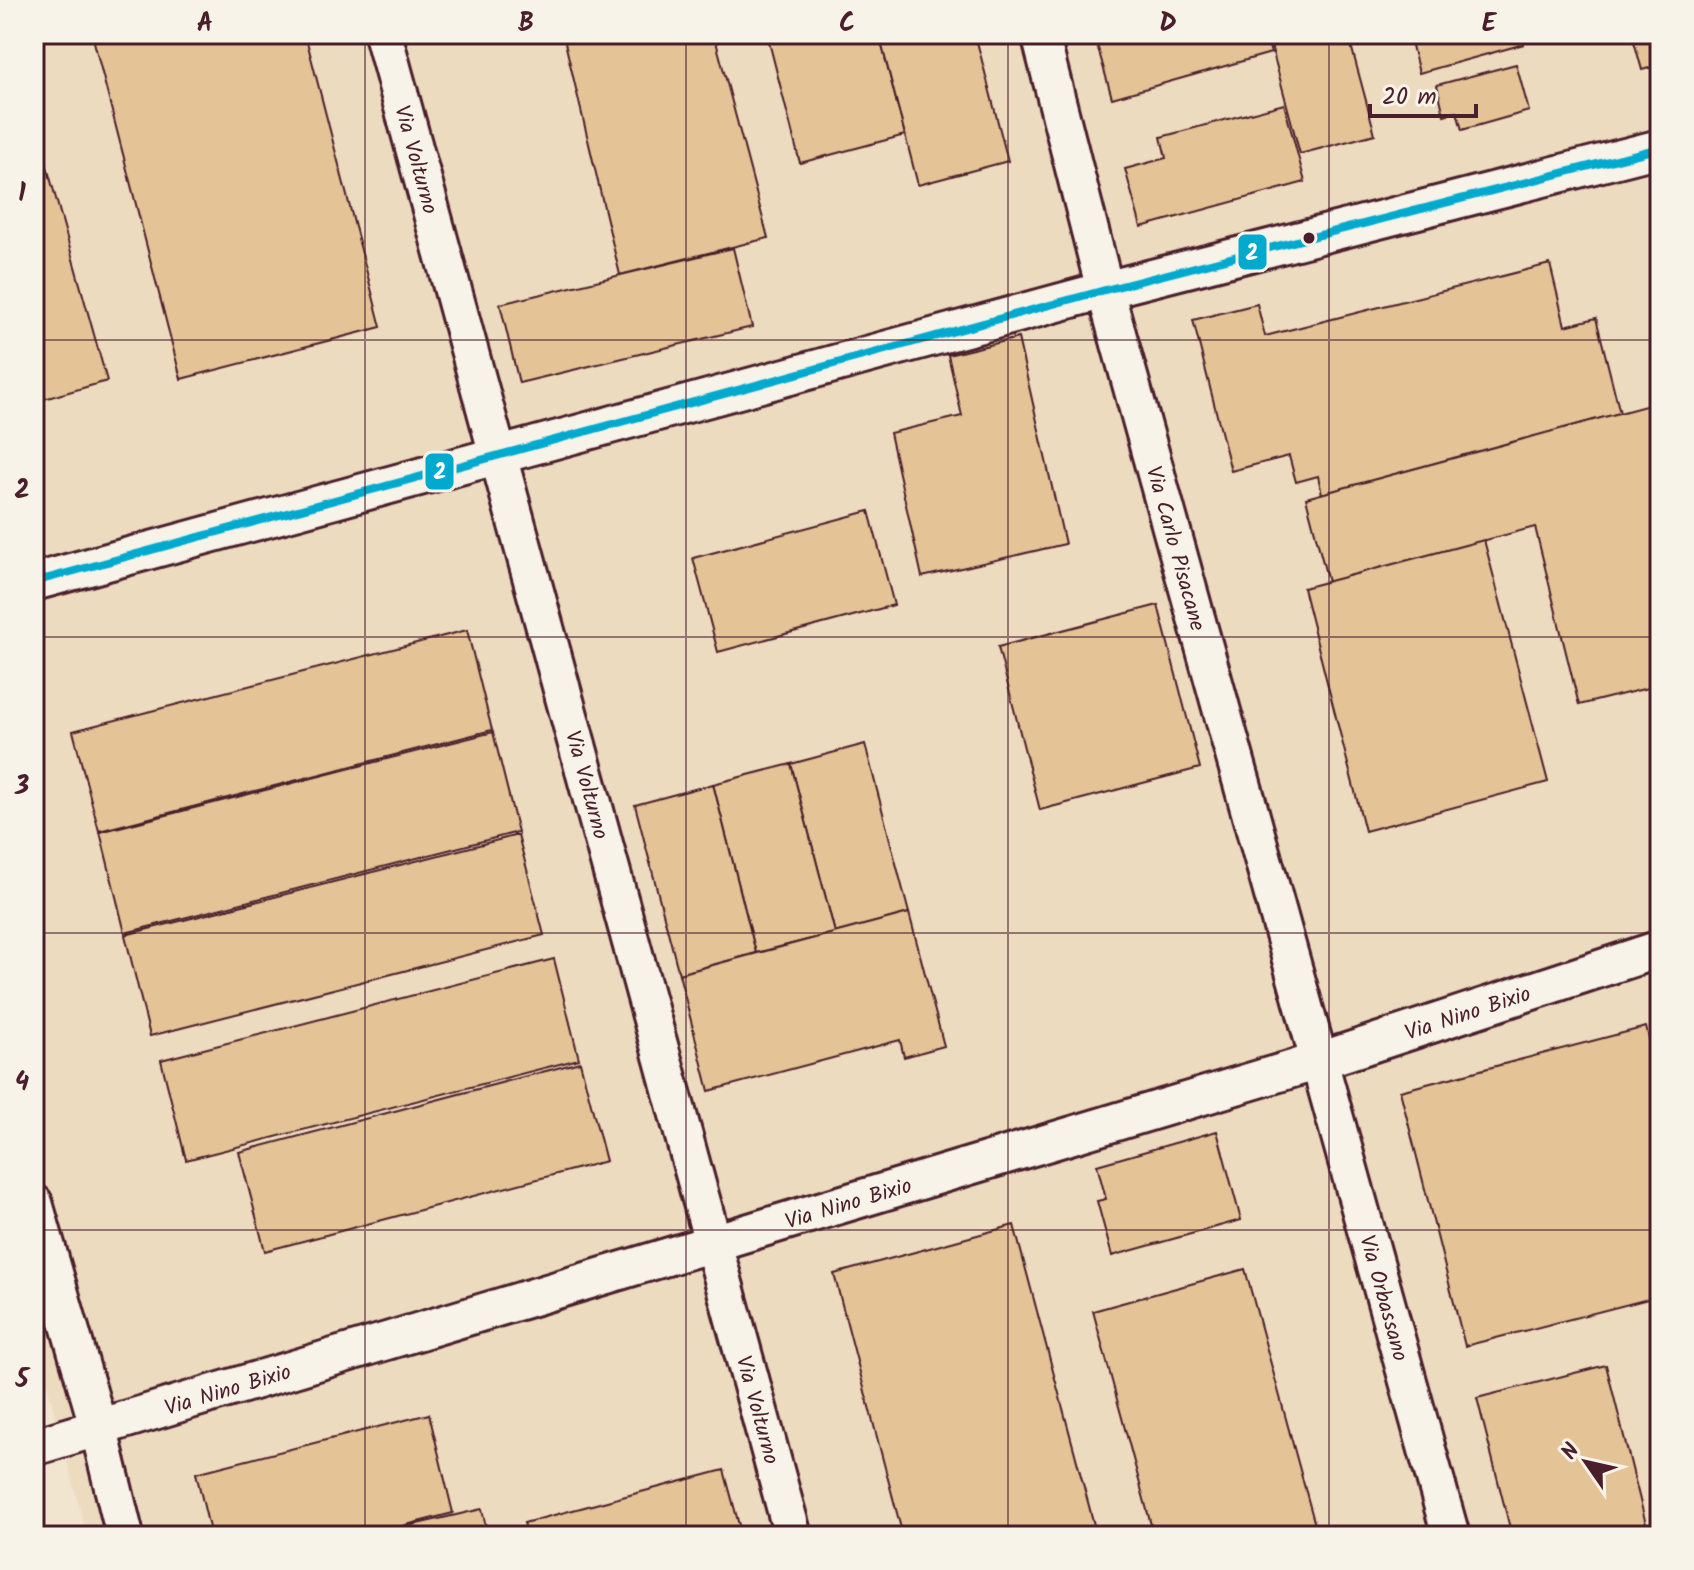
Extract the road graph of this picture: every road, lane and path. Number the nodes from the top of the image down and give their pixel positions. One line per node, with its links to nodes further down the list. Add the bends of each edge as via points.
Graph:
1 (383, 34): 5 (street, Via Volturno)
2 (1040, 34): 4 (street, Via Carlo Pisacane)
3 (1660, 148): 4 (street)
4 (1105, 290): 5 (street); 8 (street, Via Carlo Pisacane)
5 (500, 455): 6 (street); 10 (street, Via Volturno)
6 (34, 582)
7 (1660, 949): 8 (street, Via Nino Bixio)
8 (1319, 1061): 10 (street, Via Nino Bixio); 15 (street, Via Orbassano)
9 (34, 1203): 11 (street)
10 (713, 1243): 11 (street, Via Nino Bixio); 14 (street, Via Volturno)
11 (98, 1426): 12 (street, Via Nino Bixio); 13 (street)
12 (34, 1447)
13 (125, 1536)
14 (793, 1536)
15 (1451, 1536)

